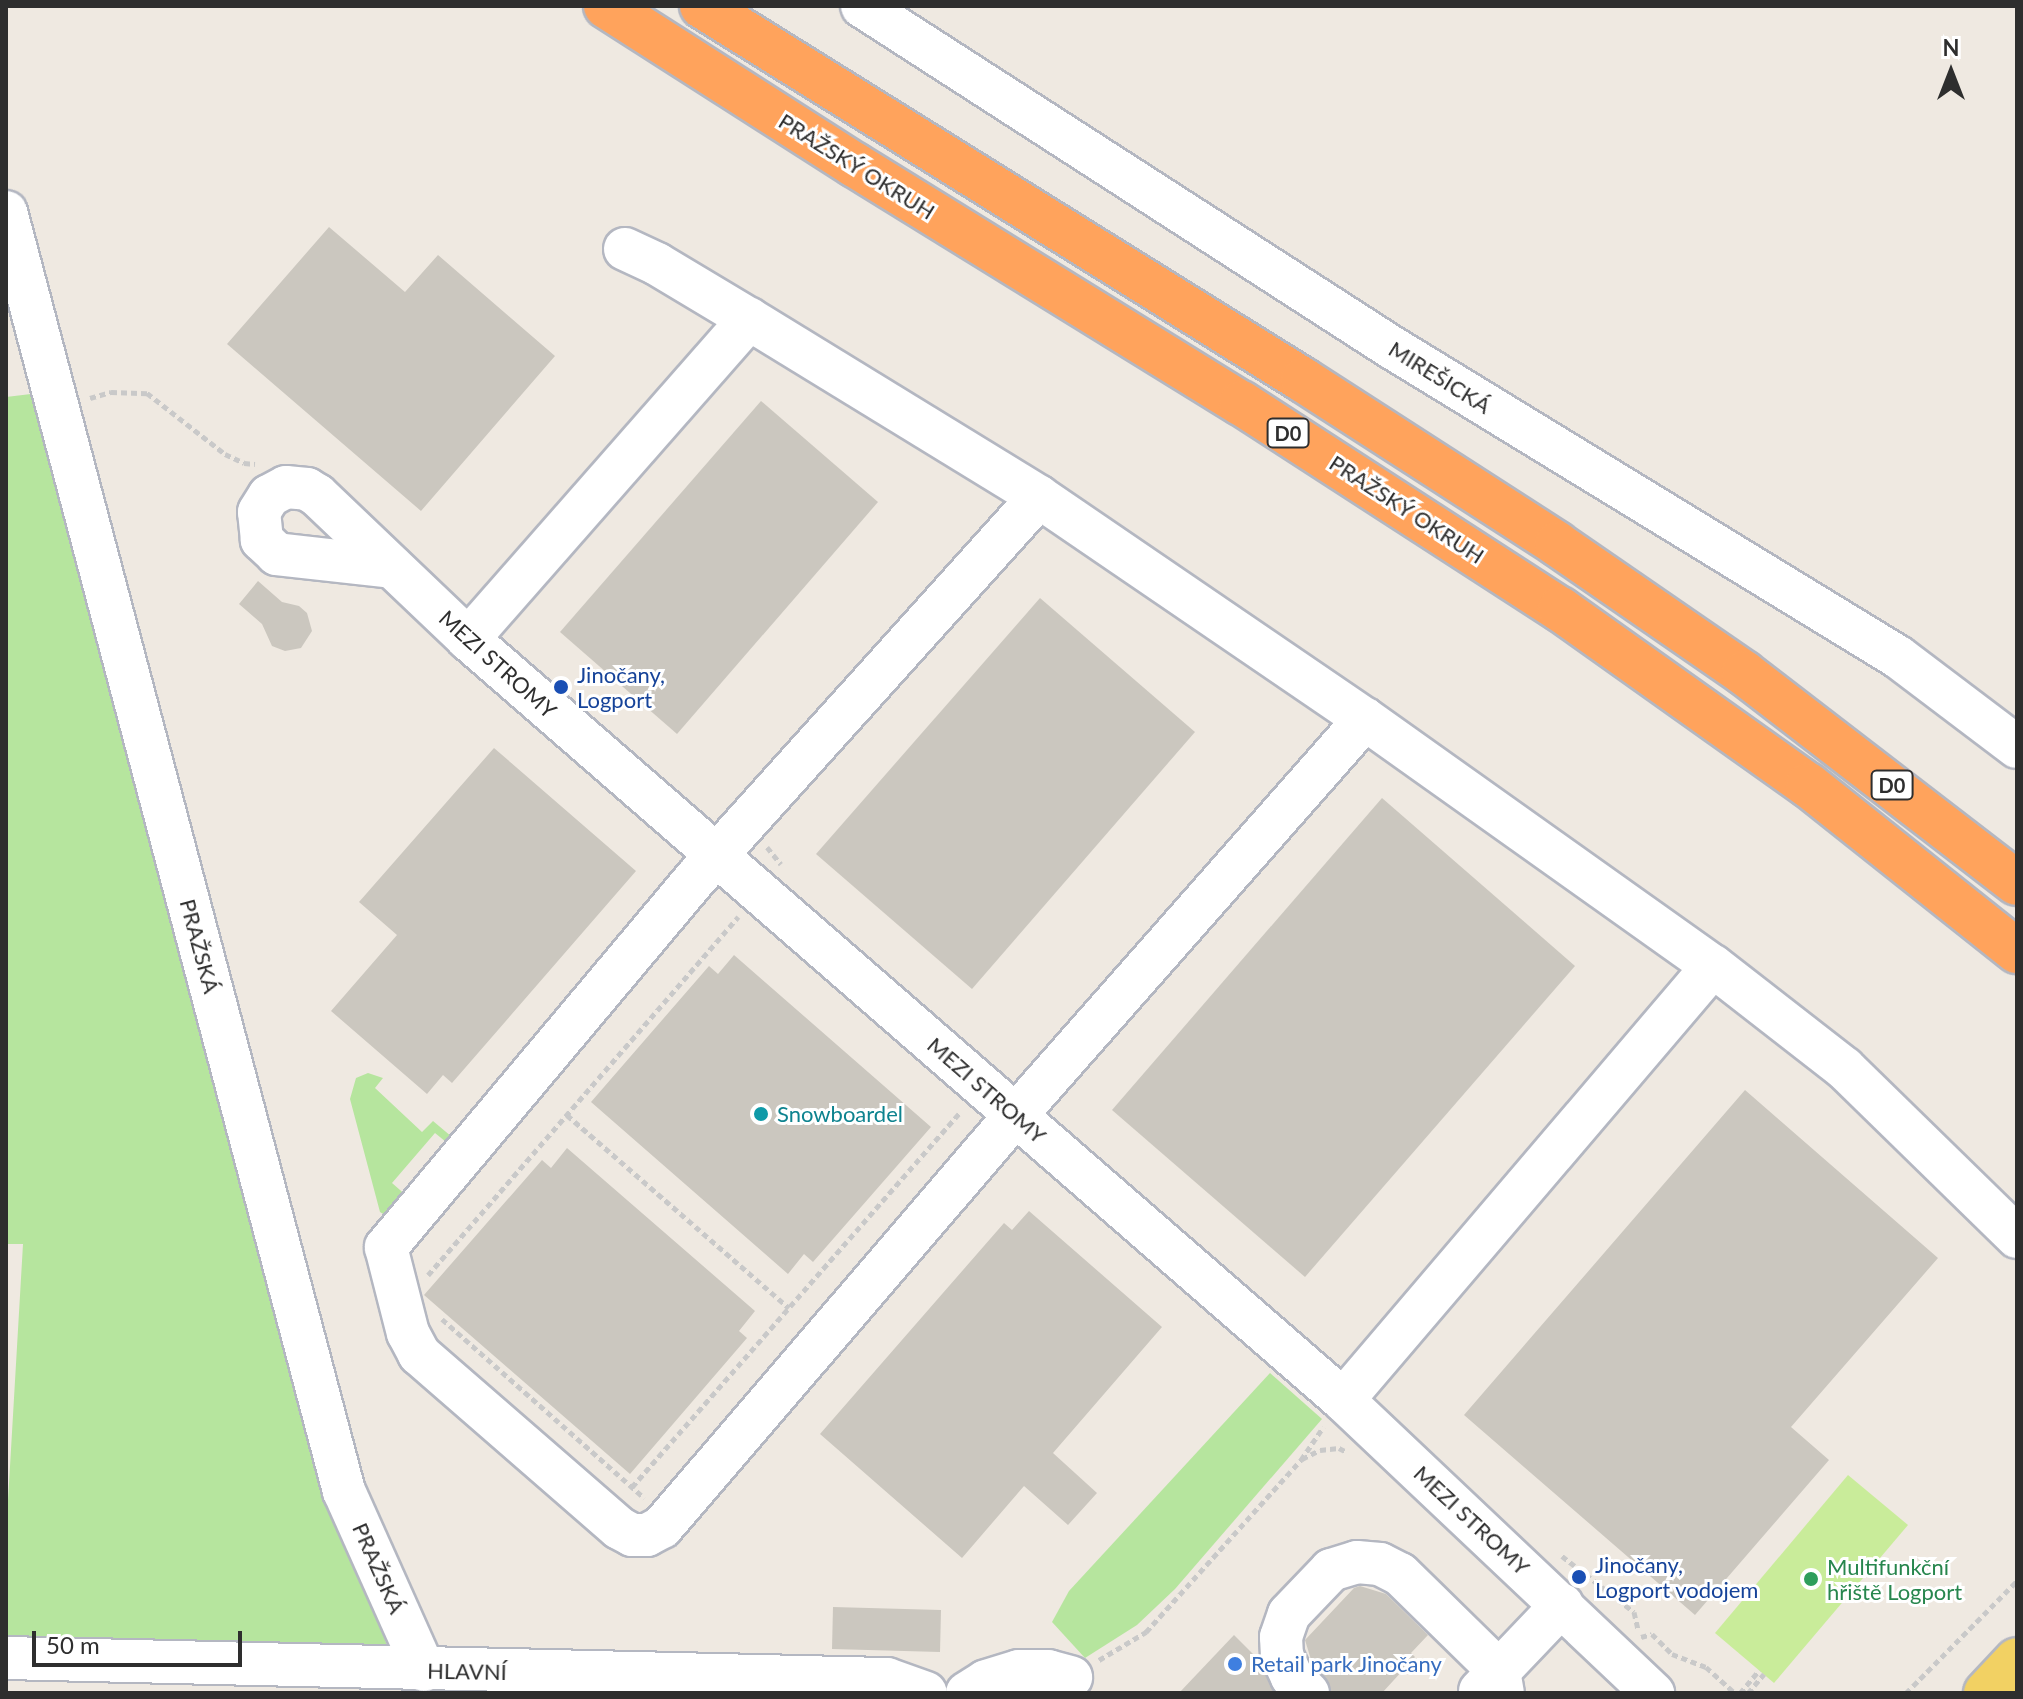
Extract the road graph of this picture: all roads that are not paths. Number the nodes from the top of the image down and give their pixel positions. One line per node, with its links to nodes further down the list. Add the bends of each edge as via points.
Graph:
1 (606, 6): 15 (highway, PRAŽSKÝ OKRUH / D0, via 1501,570 1741,736)
2 (702, 6): 12 (highway, D0, via 1544,535 1744,673)
3 (862, 6): 11 (street, MIREŠICKÁ, via 1391,347 1898,657)
4 (6, 212): 25 (street, PRAŽSKÁ, via 344,1491)
5 (625, 249): 6 (street)
6 (749, 319): 7 (street); 9 (street)
7 (1039, 497): 10 (street); 13 (street)
8 (392, 567): 9 (street, MEZI STROMY)
9 (468, 639): 13 (street, MEZI STROMY)
10 (1365, 719): 17 (street); 18 (street)
11 (2017, 747)
12 (1979, 852): 14 (highway, D0); 15 (street)
13 (716, 855): 18 (street, MEZI STROMY); 18 (street, via 386,1247 408,1333 419,1354 619,1528 647,1535 669,1520)
14 (2017, 883)
15 (1947, 892): 16 (highway, PRAŽSKÝ OKRUH / D0)
16 (2017, 951)
17 (1713, 966): 19 (street, via 1844,1068); 20 (street)
18 (1016, 1116): 20 (street, MEZI STROMY)
19 (2017, 1237)
20 (1343, 1400): 21 (street, MEZI STROMY)
21 (1569, 1612): 26 (street); 30 (street, MEZI STROMY)
22 (2017, 1660): 31 (main road)
23 (29, 1671): 25 (street, HLAVNÍ)
24 (1071, 1677): 28 (street, via 1019,1671)
25 (440, 1678): 27 (street, HLAVNÍ, via 887,1679)
26 (1493, 1686): 29 (street, via 1400,1574 1380,1564 1357,1562 1331,1570 1289,1614 1281,1637 1282,1656)
27 (926, 1693)
28 (967, 1693)
29 (1308, 1693)
30 (1653, 1693)
31 (1986, 1693)

